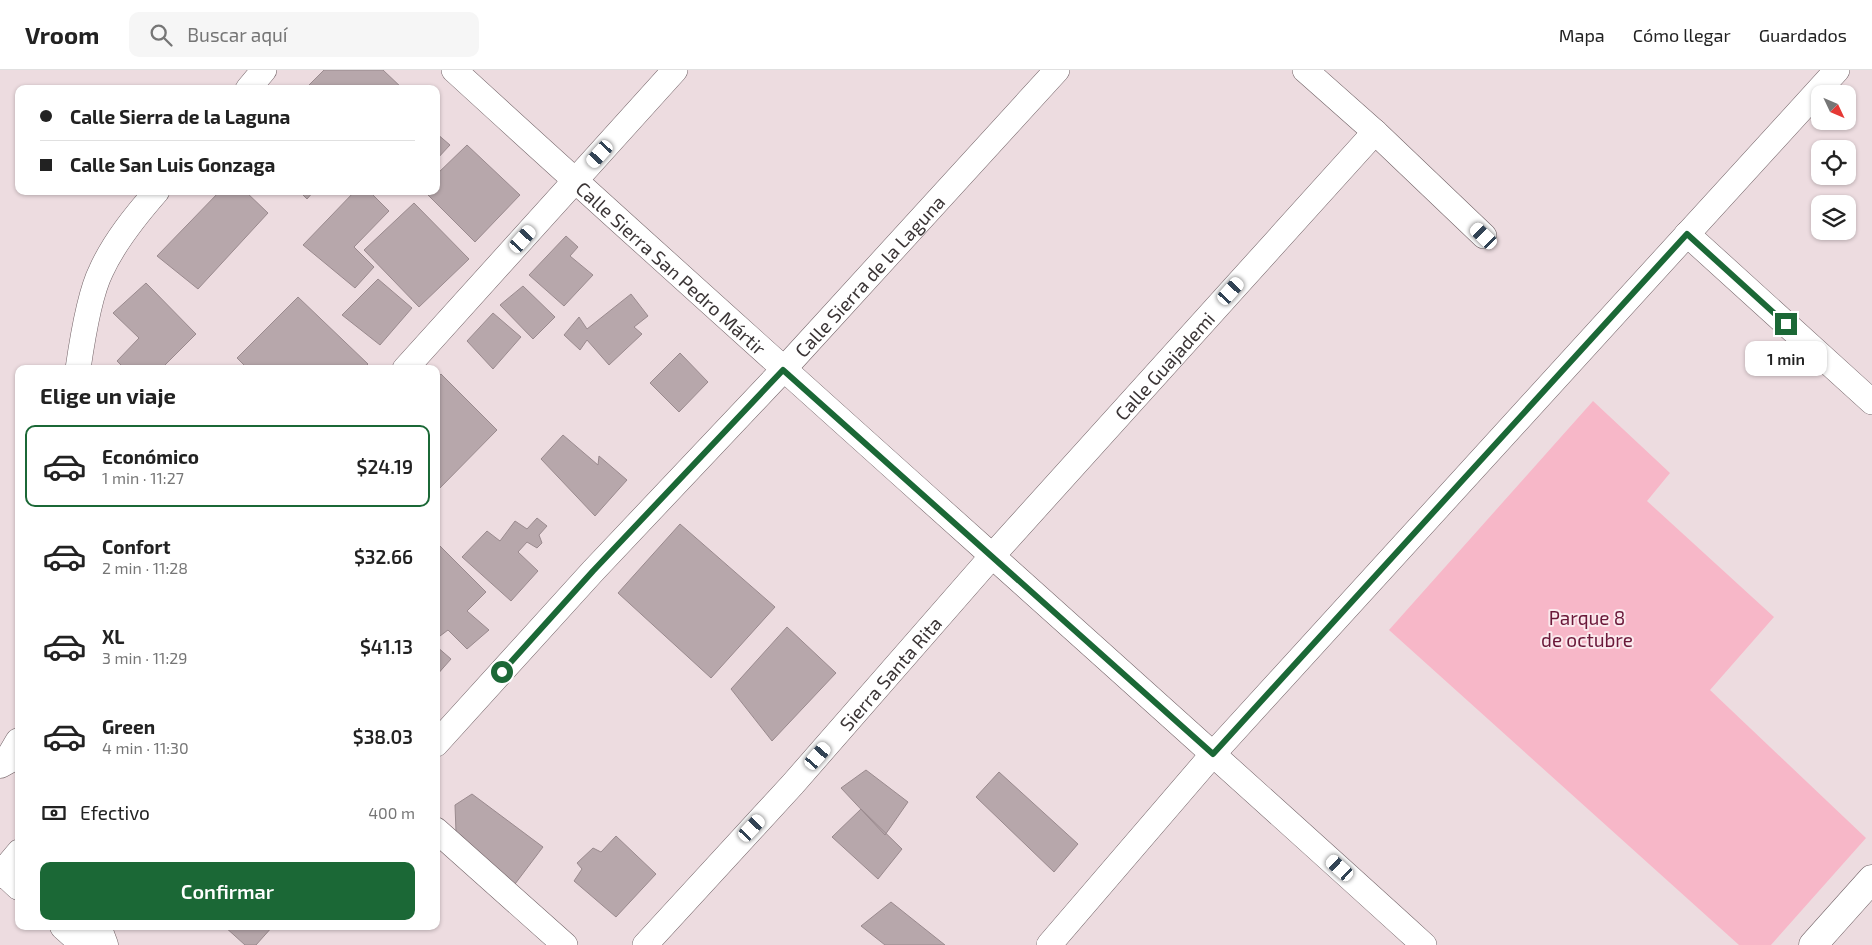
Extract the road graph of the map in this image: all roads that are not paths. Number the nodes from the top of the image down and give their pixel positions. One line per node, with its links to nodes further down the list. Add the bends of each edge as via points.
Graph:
1 (264, 70): 7 (street)
2 (454, 70): 9 (street, Calle Sierra San Pedro Mártir)
3 (675, 70): 9 (street)
4 (1057, 70): 15 (street, Calle Sierra de la Laguna)
5 (1305, 70): 8 (street)
6 (1837, 70): 11 (street)
7 (251, 85)
8 (1375, 132): 12 (street); 17 (street, Calle Guajademi)
9 (576, 182): 14 (street); 15 (street, Calle Sierra San Pedro Mártir)
10 (153, 195): 13 (street, via 136,214 100,271)
11 (1687, 234): 16 (street); 20 (street)
12 (1484, 236)
13 (79, 365)
14 (409, 365)
15 (783, 370): 17 (street, Calle Sierra San Pedro Mártir); 18 (street, Calle Sierra de la Laguna, via 593,571)
16 (1872, 402)
17 (992, 556): 20 (street, Calle Sierra San Pedro Mártir); 29 (street, Sierra Santa Rita, via 793,784)
18 (440, 740)
19 (15, 749): 21 (main road, via 9,759)
20 (1213, 754): 30 (street); 31 (street, Calle Sierra San Pedro Mártir)
21 (0, 764)
22 (440, 834): 28 (street)
23 (1872, 879): 32 (main road)
24 (68, 930): 26 (main road)
25 (98, 930): 27 (main road)
26 (85, 945)
27 (104, 945)
28 (565, 945)
29 (644, 945)
30 (1049, 945)
31 (1424, 945)
32 (1813, 945)

